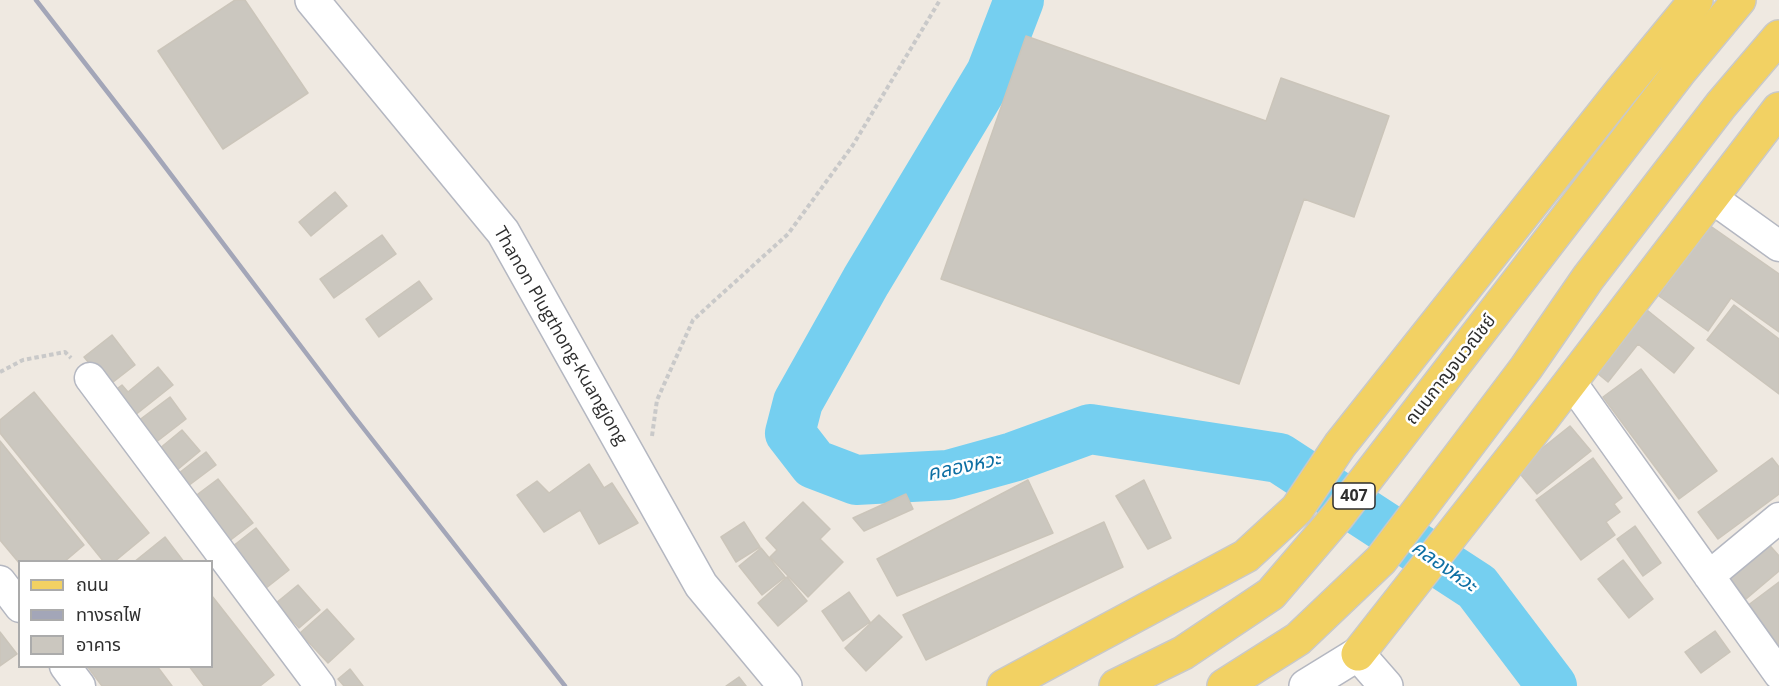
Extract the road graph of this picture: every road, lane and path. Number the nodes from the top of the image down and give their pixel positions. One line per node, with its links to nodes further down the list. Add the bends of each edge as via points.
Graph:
1 (312, 0): 12 (street, Thanon Plugthong-Kuangjong, via 503,232)
2 (940, 0): 12 (path, via 853,145 788,234 693,320 657,399)
3 (1696, 0): 23 (main road, via 1340,445 1297,509 1246,556)
4 (1739, 0): 24 (main road, ถนนกาญจนวณิชย์ / 407, via 1337,517 1271,594 1183,653)
5 (1779, 37): 25 (main road, via 1721,105 1588,278 1526,368 1381,560 1298,639)
6 (1779, 109): 7 (main road)
7 (1712, 198): 8 (street); 11 (main road)
8 (1779, 246)
9 (0, 372): 10 (path, via 23,360 65,352)
10 (90, 378): 21 (street)
11 (1571, 382): 14 (street); 17 (main road)
12 (645, 485): 22 (street, Thanon Plugthong-Kuangjong, via 701,585)
13 (1779, 518): 14 (street)
14 (1709, 576): 19 (street)
15 (0, 581): 16 (street)
16 (18, 604)
17 (1358, 654): 26 (street); 27 (street)
18 (66, 668): 20 (street)
19 (1779, 674)
20 (80, 686)
21 (320, 686)
22 (785, 686)
23 (1005, 686)
24 (1116, 686)
25 (1224, 686)
26 (1306, 686)
27 (1386, 686)

